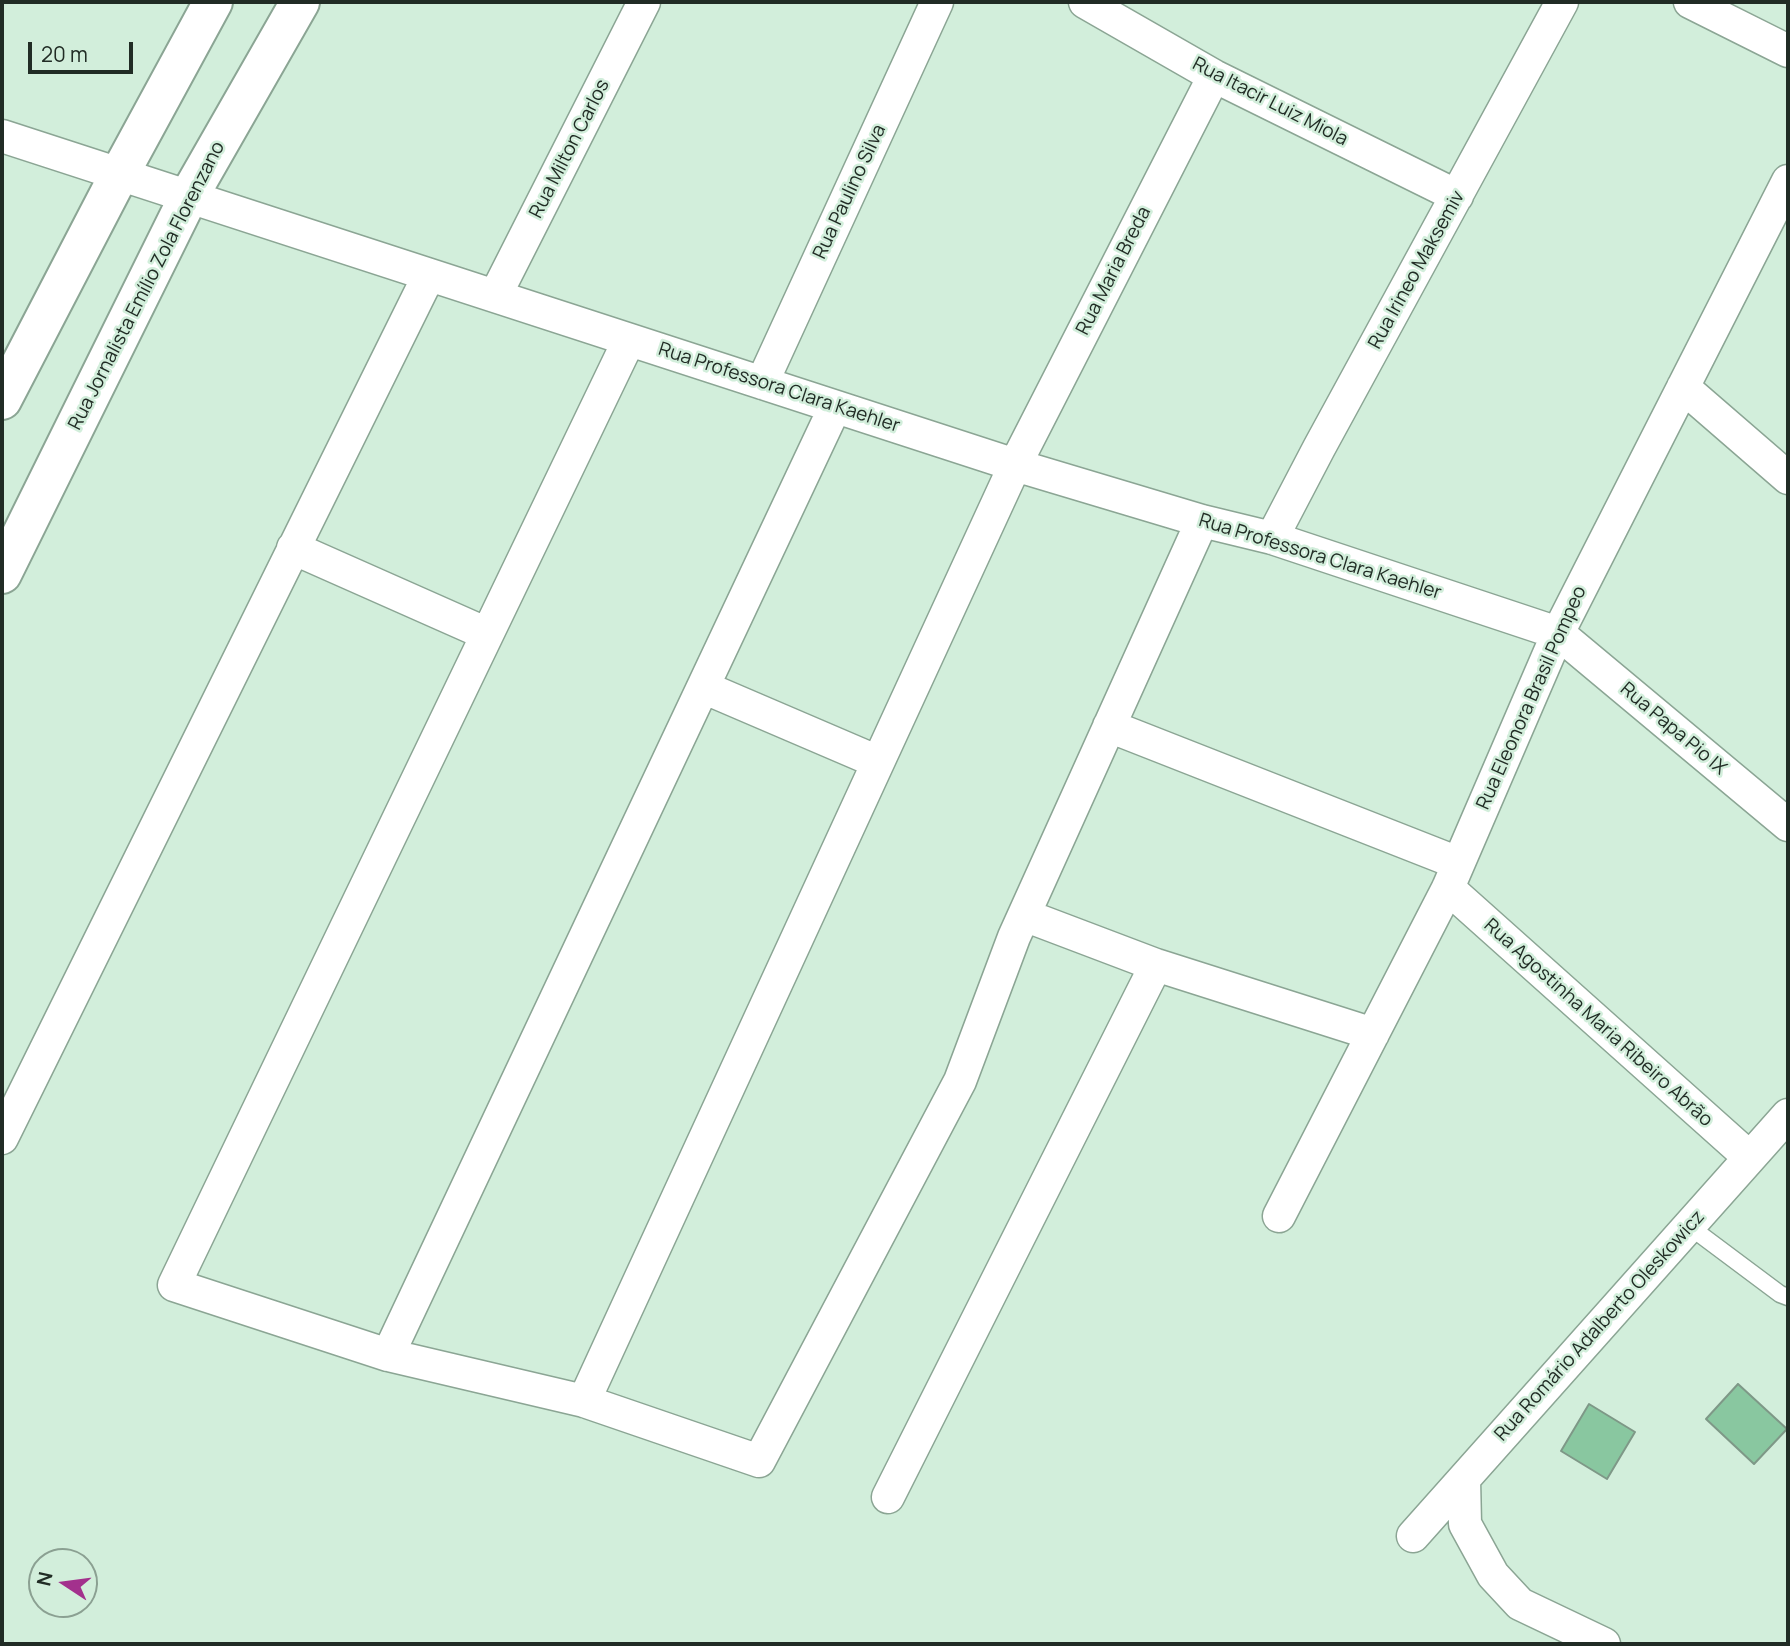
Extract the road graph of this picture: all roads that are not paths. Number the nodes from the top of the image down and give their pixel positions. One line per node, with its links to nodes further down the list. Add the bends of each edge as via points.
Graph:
1 (213, 2): 11 (street)
2 (300, 2): 13 (street, Rua Jornalista Emílio Zola Florenzano)
3 (644, 2): 16 (street, Rua Milton Carlos)
4 (937, 2): 18 (street, Rua Paulino Silva)
5 (1085, 2): 9 (street, Rua Itacir Luiz Miola)
6 (1562, 2): 14 (street, Rua Irineo Maksemiv)
7 (1690, 2): 8 (street)
8 (1788, 51)
9 (1214, 76): 14 (street, Rua Itacir Luiz Miola); 22 (street, Rua Maria Breda)
10 (2, 136): 11 (street, Rua Professora Clara Kaehler)
11 (119, 175): 13 (street, Rua Professora Clara Kaehler); 20 (street)
12 (1788, 181): 19 (street, Rua Eleonora Brasil Pompeo)
13 (190, 196): 15 (street, Rua Professora Clara Kaehler); 27 (street, Rua Jornalista Emílio Zola Florenzano)
14 (1457, 196): 25 (street, Rua Irineo Maksemiv)
15 (429, 275): 16 (street, Rua Professora Clara Kaehler); 26 (street)
16 (495, 296): 17 (street, Rua Professora Clara Kaehler)
17 (629, 340): 18 (street, Rua Professora Clara Kaehler); 29 (street)
18 (762, 383): 21 (street, Rua Professora Clara Kaehler)
19 (1683, 387): 23 (street); 28 (street, Rua Eleonora Brasil Pompeo)
20 (2, 400)
21 (835, 407): 22 (street, Rua Professora Clara Kaehler); 30 (street)
22 (1015, 465): 24 (street, Rua Professora Clara Kaehler); 32 (street, Rua Maria Breda)
23 (1788, 478)
24 (1202, 521): 25 (street, Rua Professora Clara Kaehler); 31 (street)
25 (1272, 538): 28 (street, Rua Professora Clara Kaehler)
26 (293, 548): 29 (street); 39 (street)
27 (2, 574)
28 (1558, 633): 33 (street, Rua Papa Pio IX); 34 (street, Rua Eleonora Brasil Pompeo)
29 (487, 634): 44 (street, via 174,1285)
30 (703, 687): 32 (street); 44 (street)
31 (1109, 726): 34 (street); 35 (street)
32 (878, 762): 45 (street, Rua Maria Breda)
33 (1788, 825)
34 (1453, 876): 37 (street, Rua Eleonora Brasil Pompeo); 40 (street, Rua Agostinha Maria Ribeiro Abrão)
35 (1024, 915): 36 (street); 45 (street, via 960,1081 759,1461)
36 (1156, 965): 37 (street); 47 (street)
37 (1373, 1034): 41 (street, Rua Eleonora Brasil Pompeo)
38 (1788, 1115): 40 (street, Rua Romário Adalberto Oleskowicz)
39 (2, 1138)
40 (1749, 1157): 42 (street, Rua Romário Adalberto Oleskowicz)
41 (1279, 1216)
42 (1689, 1226): 43 (lane); 46 (street, Rua Romário Adalberto Oleskowicz)
43 (1788, 1297)
44 (388, 1354): 45 (street)
45 (584, 1401)
46 (1464, 1479): 48 (street, Rua Romário Adalberto Oleskowicz); 49 (street, via 1465,1524 1493,1575 1520,1604)
47 (887, 1497)
48 (1413, 1536)
49 (1604, 1644)

